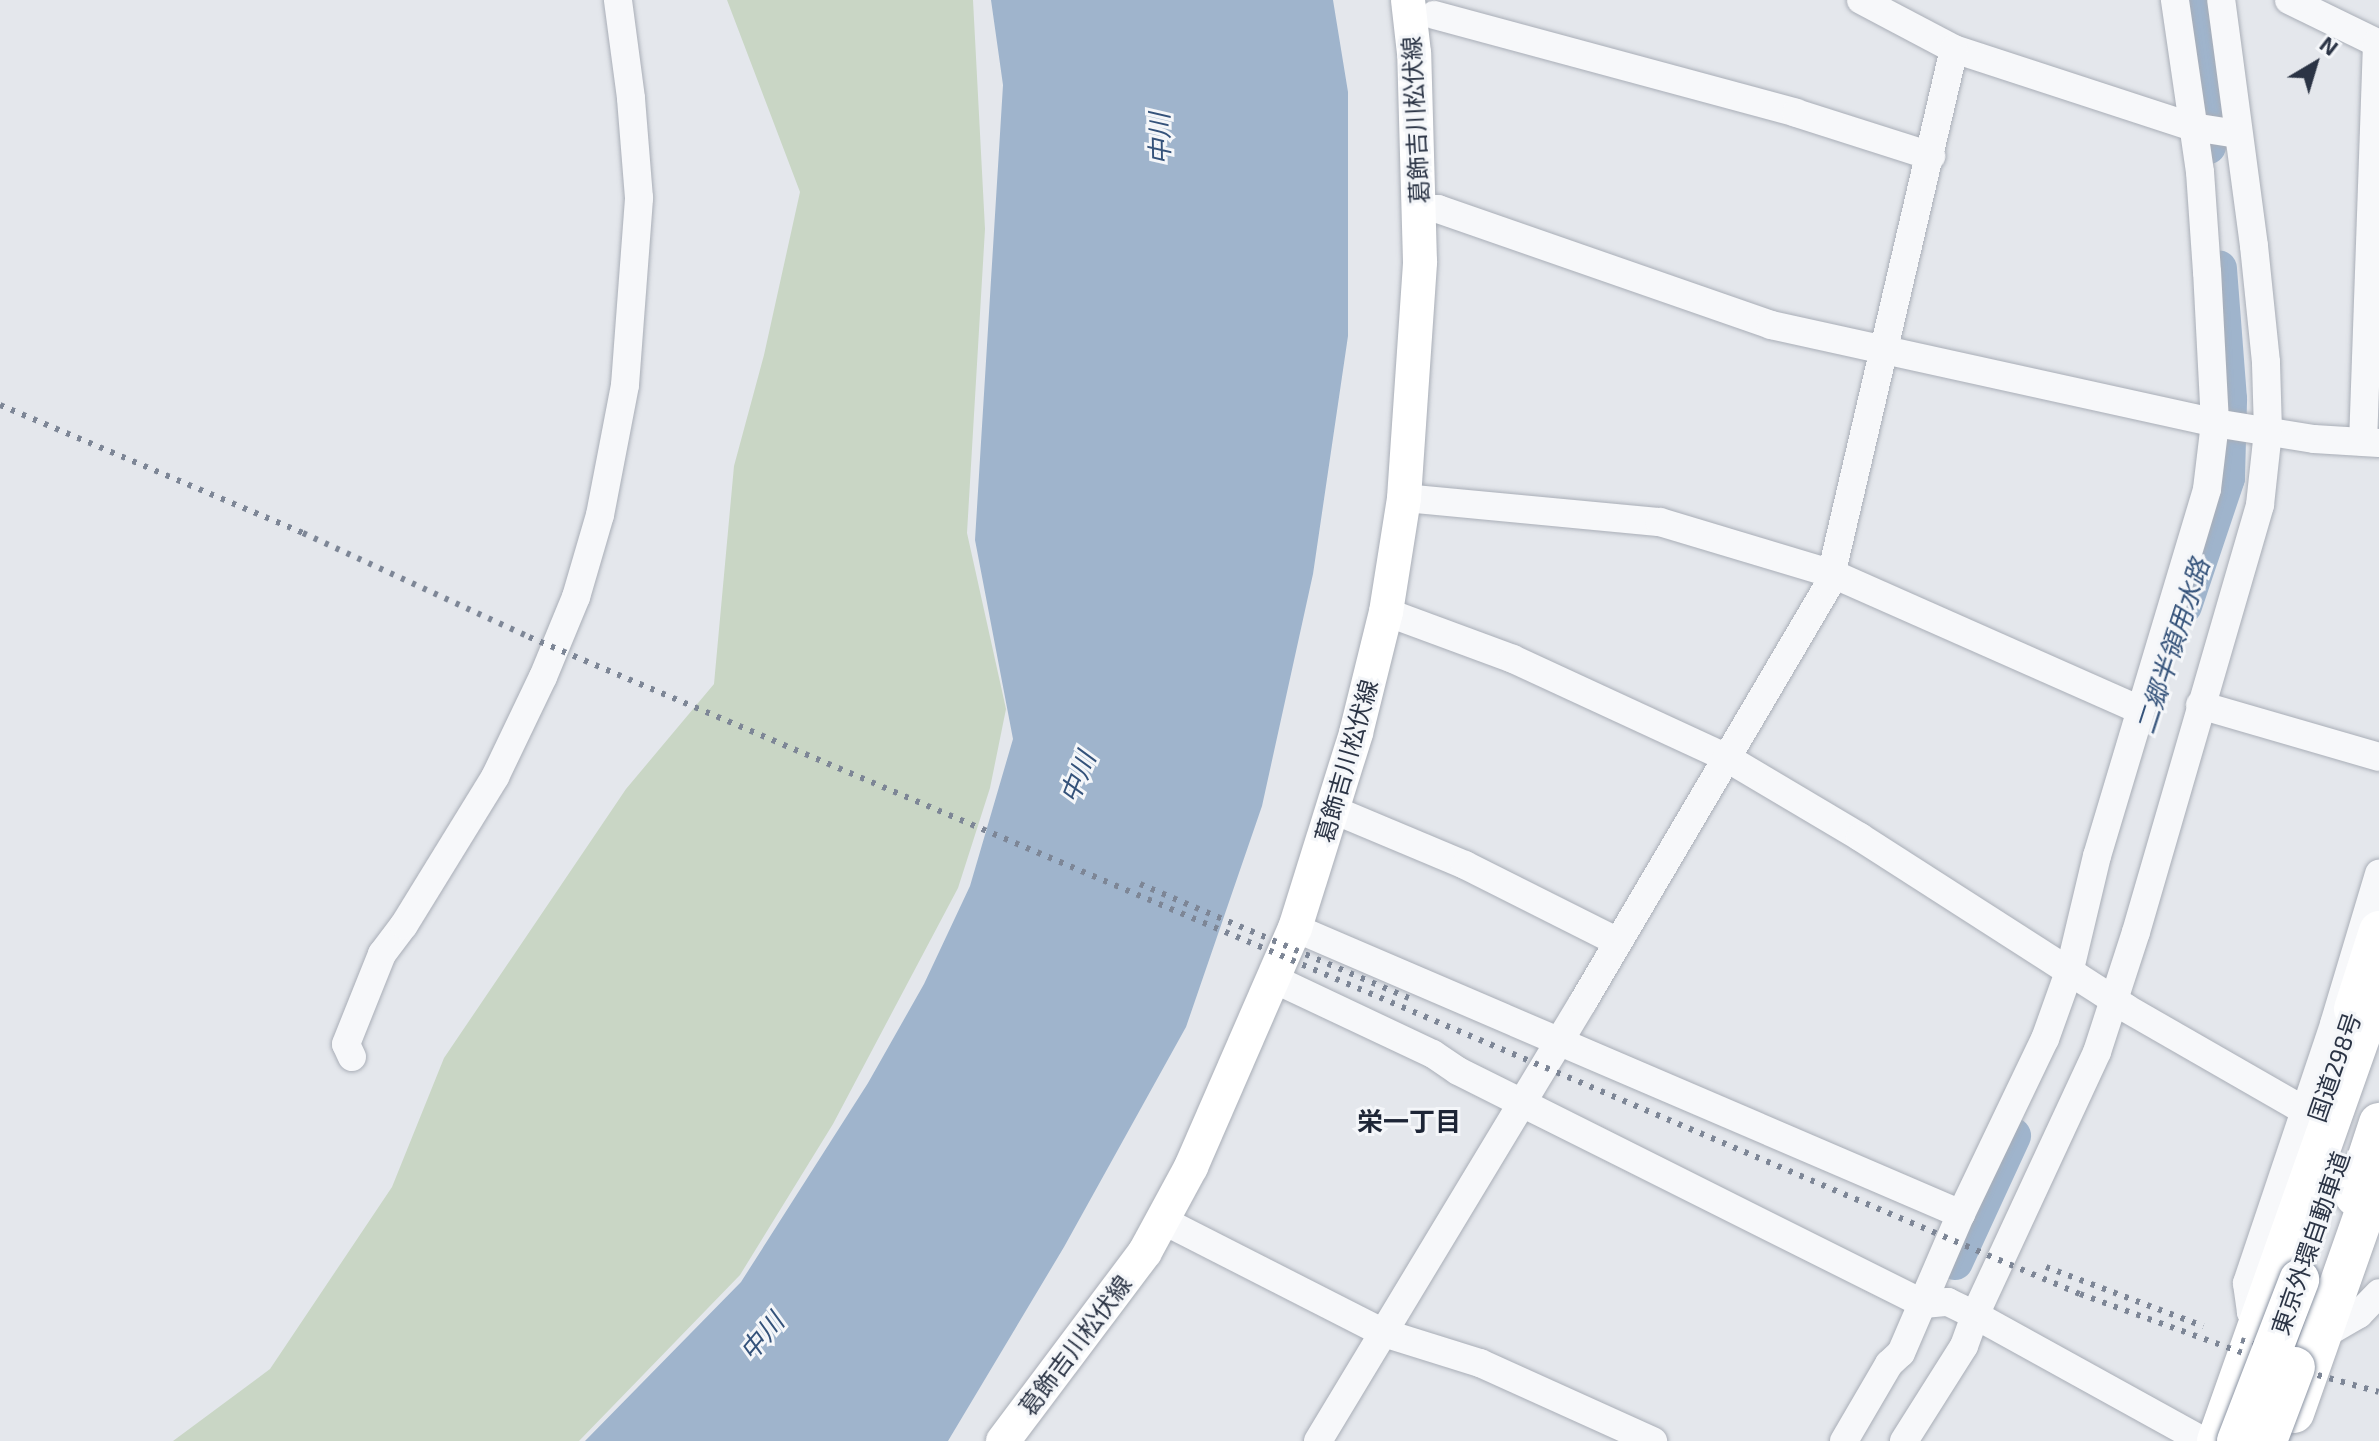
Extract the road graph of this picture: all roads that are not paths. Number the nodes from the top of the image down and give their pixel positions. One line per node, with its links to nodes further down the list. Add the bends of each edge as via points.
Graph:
1 (618, 0): 34 (street, via 639,198 625,385 600,515 576,597 495,777 382,954 346,1044)
2 (1861, 0): 7 (street)
3 (2175, 0): 8 (street)
4 (2221, 0): 9 (street)
5 (2289, 0): 15 (street, via 2377,43)
6 (1426, 5): 10 (street); 11 (main road, 葛飾吉川松伏線, via 1414,53)
7 (1954, 49): 8 (street); 10 (street)
8 (2193, 127): 9 (street); 13 (street)
9 (2237, 134): 14 (street, via 2254,246)
10 (1931, 156): 12 (street)
11 (1419, 209): 12 (street, via 1438,209 1771,325); 16 (main road, 葛飾吉川松伏線)
12 (1886, 349): 13 (street); 17 (street)
13 (2215, 423): 14 (street); 20 (street, via 2207,489)
14 (2268, 431): 15 (street); 19 (street, via 2260,505)
15 (2371, 442)
16 (1404, 498): 17 (street, via 1660,522); 18 (main road, 葛飾吉川松伏線)
17 (1833, 574): 20 (street); 22 (street)
18 (1386, 612): 22 (street, via 1551,675); 23 (main road, 葛飾吉川松伏線)
19 (2200, 705): 21 (street); 31 (street)
20 (2140, 710): 28 (street)
21 (2379, 757)
22 (1727, 758): 27 (street); 28 (street)
23 (1334, 810): 25 (main road, 葛飾吉川松伏線); 27 (street, via 1465,865)
24 (2379, 874): 36 (street)
25 (1295, 928): 29 (main road, 葛飾吉川松伏線); 32 (street)
26 (2379, 931): 39 (highway, 国道298号, via 2299,1170)
27 (1618, 942): 32 (street)
28 (2070, 969): 31 (street); 40 (street, via 2045,1039)
29 (1274, 979): 35 (street); 42 (main road, 葛飾吉川松伏線)
30 (2379, 984): 39 (highway, 国道298号)
31 (2109, 995): 36 (street); 45 (street, via 2079,1093)
32 (1559, 1043): 35 (street); 40 (street)
33 (2379, 1043): 56 (highway, 東京外環自動車道, bridge, via 2299,1280)
34 (352, 1057)
35 (1523, 1101): 44 (street); 47 (street)
36 (2305, 1111): 46 (street, via 2247,1283 2251,1312)
37 (2379, 1123): 57 (highway, 東京外環自動車道, bridge, via 2324,1292)
38 (2379, 1171): 41 (highway)
39 (2303, 1204): 46 (highway, 国道298号)
40 (1961, 1214): 44 (street)
41 (2370, 1216): 48 (highway)
42 (1164, 1221): 47 (street); 49 (main road, 葛飾吉川松伏線)
43 (2379, 1293): 48 (street, via 2359,1314)
44 (1924, 1304): 45 (street, via 1948,1302); 52 (street, via 1901,1353 1889,1364)
45 (1975, 1315): 53 (street, via 1964,1346); 54 (street)
46 (2260, 1325): 55 (highway, 国道298号)
47 (1384, 1333): 50 (street); 51 (street, via 1480,1363)
48 (2323, 1335): 58 (highway)
49 (1003, 1441)
50 (1318, 1441)
51 (1653, 1441)
52 (1844, 1441)
53 (1904, 1441)
54 (2203, 1441)
55 (2217, 1441)
56 (2237, 1441)
57 (2267, 1441)
58 (2283, 1441)

